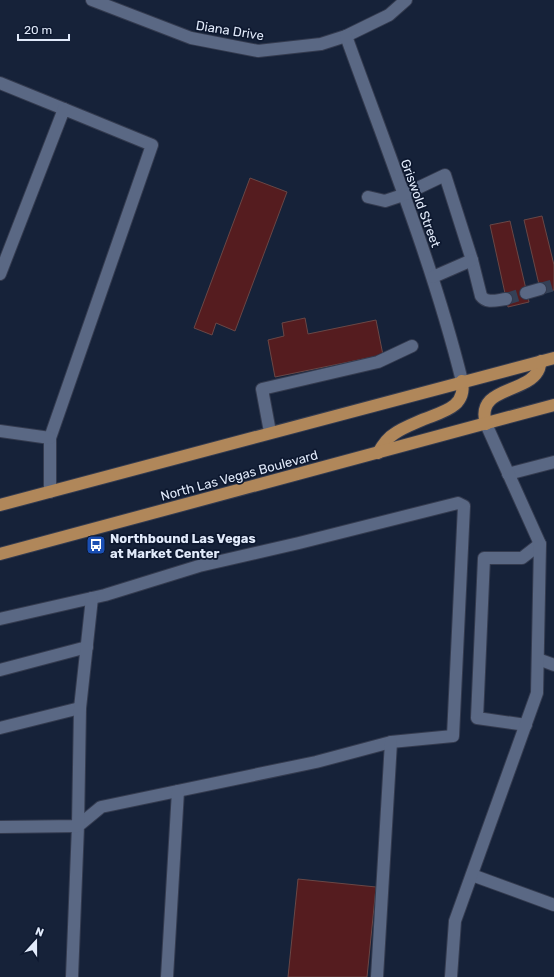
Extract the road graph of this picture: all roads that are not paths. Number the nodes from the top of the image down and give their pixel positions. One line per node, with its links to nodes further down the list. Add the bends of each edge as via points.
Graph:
1 (92, 0): 3 (street, Diana Drive, via 191,38 258,51 321,44)
2 (406, 0): 3 (street, Diana Drive, via 389,15)
3 (346, 36): 6 (street, Griswold Street)
4 (0, 83): 5 (street)
5 (64, 109): 9 (street); 22 (street, via 152,145)
6 (403, 195): 7 (street, via 385,201); 8 (street, via 445,175); 10 (street, Griswold Street)
7 (368, 197)
8 (472, 260): 10 (street); 13 (street, via 484,300)
9 (0, 274)
10 (433, 277): 17 (street, Griswold Street)
11 (540, 289): 12 (street)
12 (526, 293)
13 (506, 298)
14 (412, 346): 21 (street, via 378,362 262,389)
15 (554, 358): 16 (main road)
16 (541, 361): 17 (main road); 19 (main road, via 538,370 526,382 491,398 484,412)
17 (462, 381): 21 (main road); 23 (main road, via 464,389 458,402 450,409 393,434)
18 (554, 405): 19 (main road, North Las Vegas Boulevard)
19 (486, 424): 23 (main road, North Las Vegas Boulevard); 25 (street)
20 (0, 431): 22 (street)
21 (270, 432): 26 (main road)
22 (50, 438): 26 (street)
23 (378, 453): 29 (main road, North Las Vegas Boulevard)
24 (554, 462): 25 (street)
25 (508, 474): 28 (street)
26 (50, 492): 27 (main road)
27 (0, 505)
28 (540, 544): 33 (street); 37 (street, via 522,558 484,558 477,718)
29 (0, 554)
30 (92, 598): 31 (street); 32 (street); 39 (street, via 199,566 458,503 464,506 453,736)
31 (0, 619)
32 (87, 647): 35 (street); 36 (street)
33 (538, 659): 34 (street); 37 (street, via 537,693)
34 (554, 665)
35 (0, 670)
36 (80, 708): 38 (street); 41 (street)
37 (526, 725): 43 (street)
38 (0, 728)
39 (391, 742): 40 (street, via 316,762); 47 (street)
40 (178, 791): 41 (street, via 101,807); 46 (street)
41 (78, 826): 42 (street); 45 (street)
42 (0, 827)
43 (472, 875): 44 (street); 48 (street, via 455,922)
44 (554, 905)
45 (72, 977)
46 (167, 977)
47 (376, 977)
48 (451, 977)

